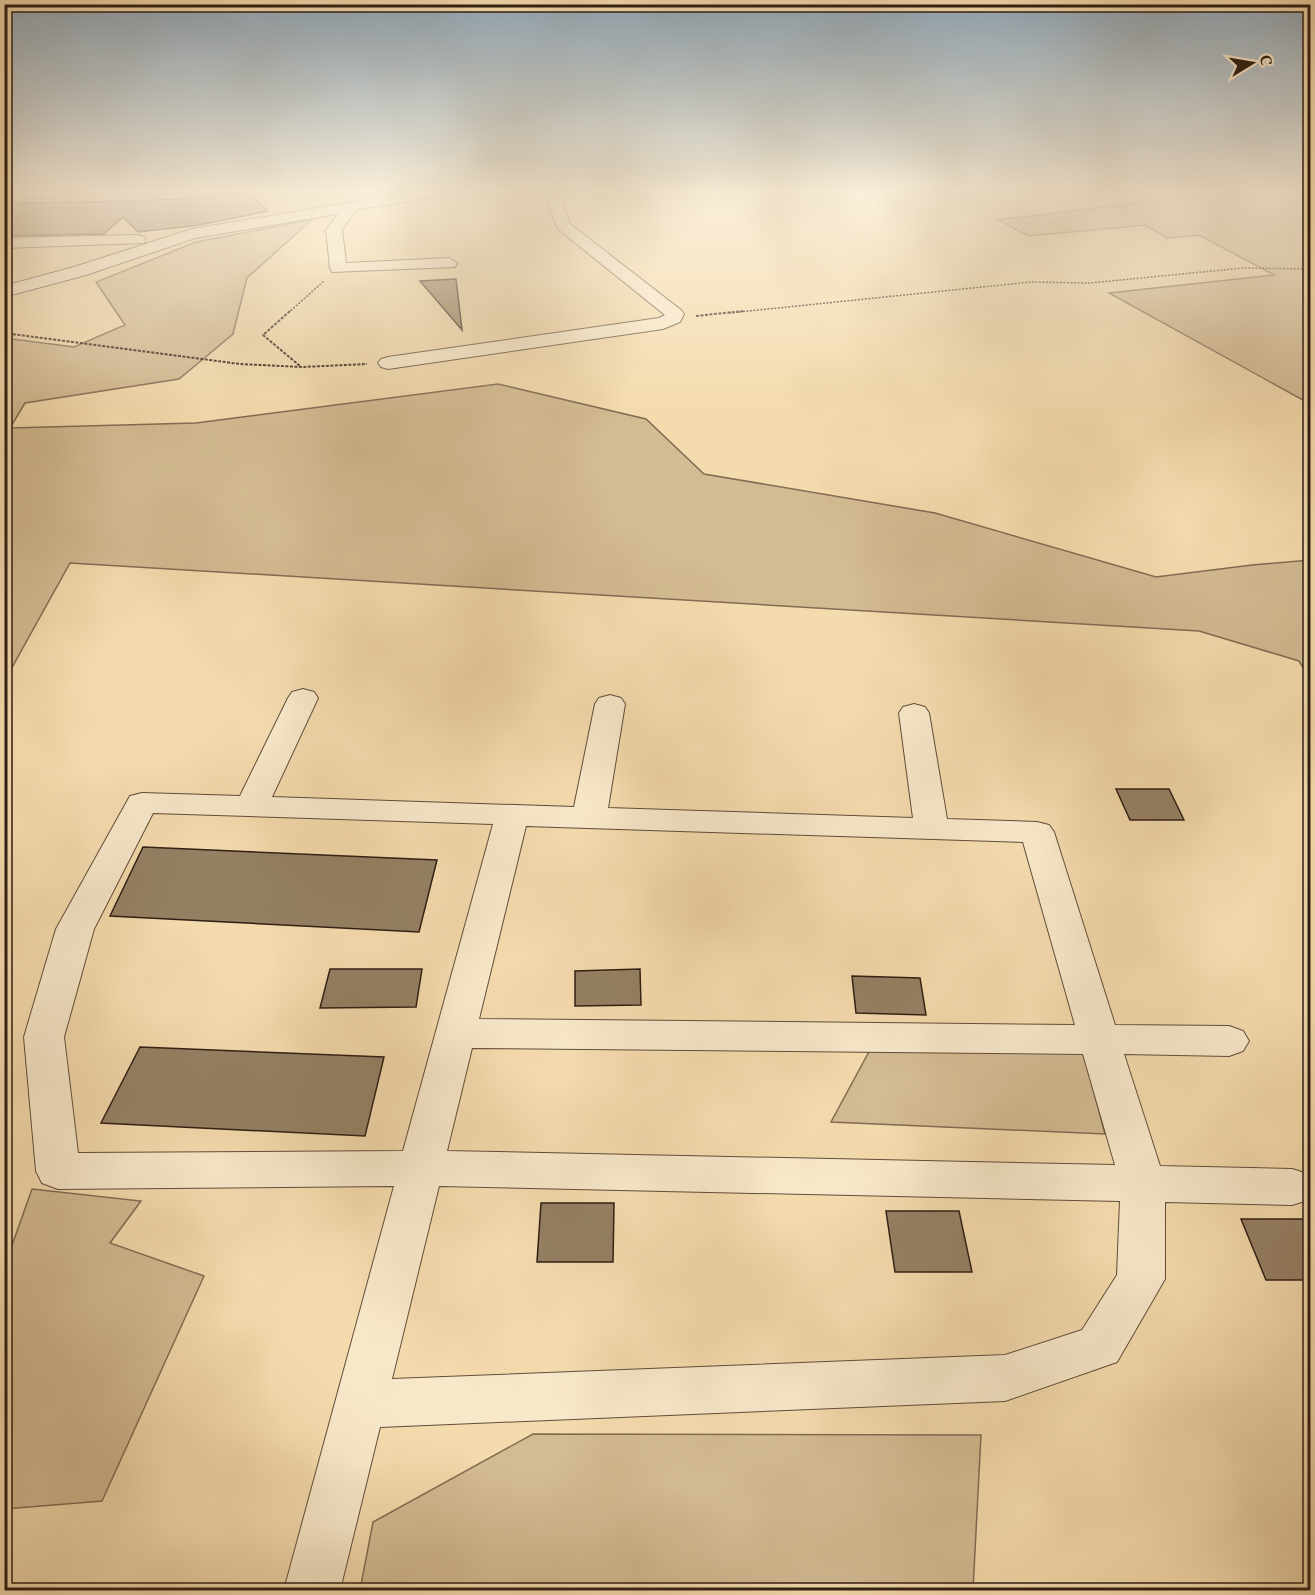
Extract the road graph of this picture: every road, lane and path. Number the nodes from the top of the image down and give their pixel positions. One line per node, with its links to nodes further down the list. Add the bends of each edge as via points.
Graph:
1 (100, 264): 7 (street)
2 (338, 264): 5 (street)
3 (417, 264): 5 (street)
4 (612, 264): 8 (street, via 675,314)
5 (338, 268): 11 (path, via 263,335)
6 (1311, 269): 8 (path, via 1244,267 1090,283 1031,282)
7 (4, 292)
8 (674, 318): 10 (street, via 663,323)
9 (4, 333): 11 (path, via 240,364)
10 (388, 363): 11 (path)
11 (302, 368)
12 (303, 698): 15 (street)
13 (610, 704): 17 (street)
14 (914, 713): 18 (street)
15 (251, 807): 16 (street); 22 (street, via 142,803 86,908 75,929 44,1037 58,1171)
16 (512, 815): 17 (street); 19 (street)
17 (589, 818): 18 (street)
18 (932, 829): 20 (street, via 1037,832)
19 (456, 1033): 20 (street); 22 (street)
20 (1099, 1039): 21 (street); 23 (street)
21 (1229, 1041)
22 (421, 1168): 23 (street); 25 (street)
23 (1143, 1184): 24 (street); 25 (street, via 1140,1279 1099,1346 1005,1378)
24 (1292, 1187)
25 (360, 1404): 26 (street)
26 (312, 1590)

